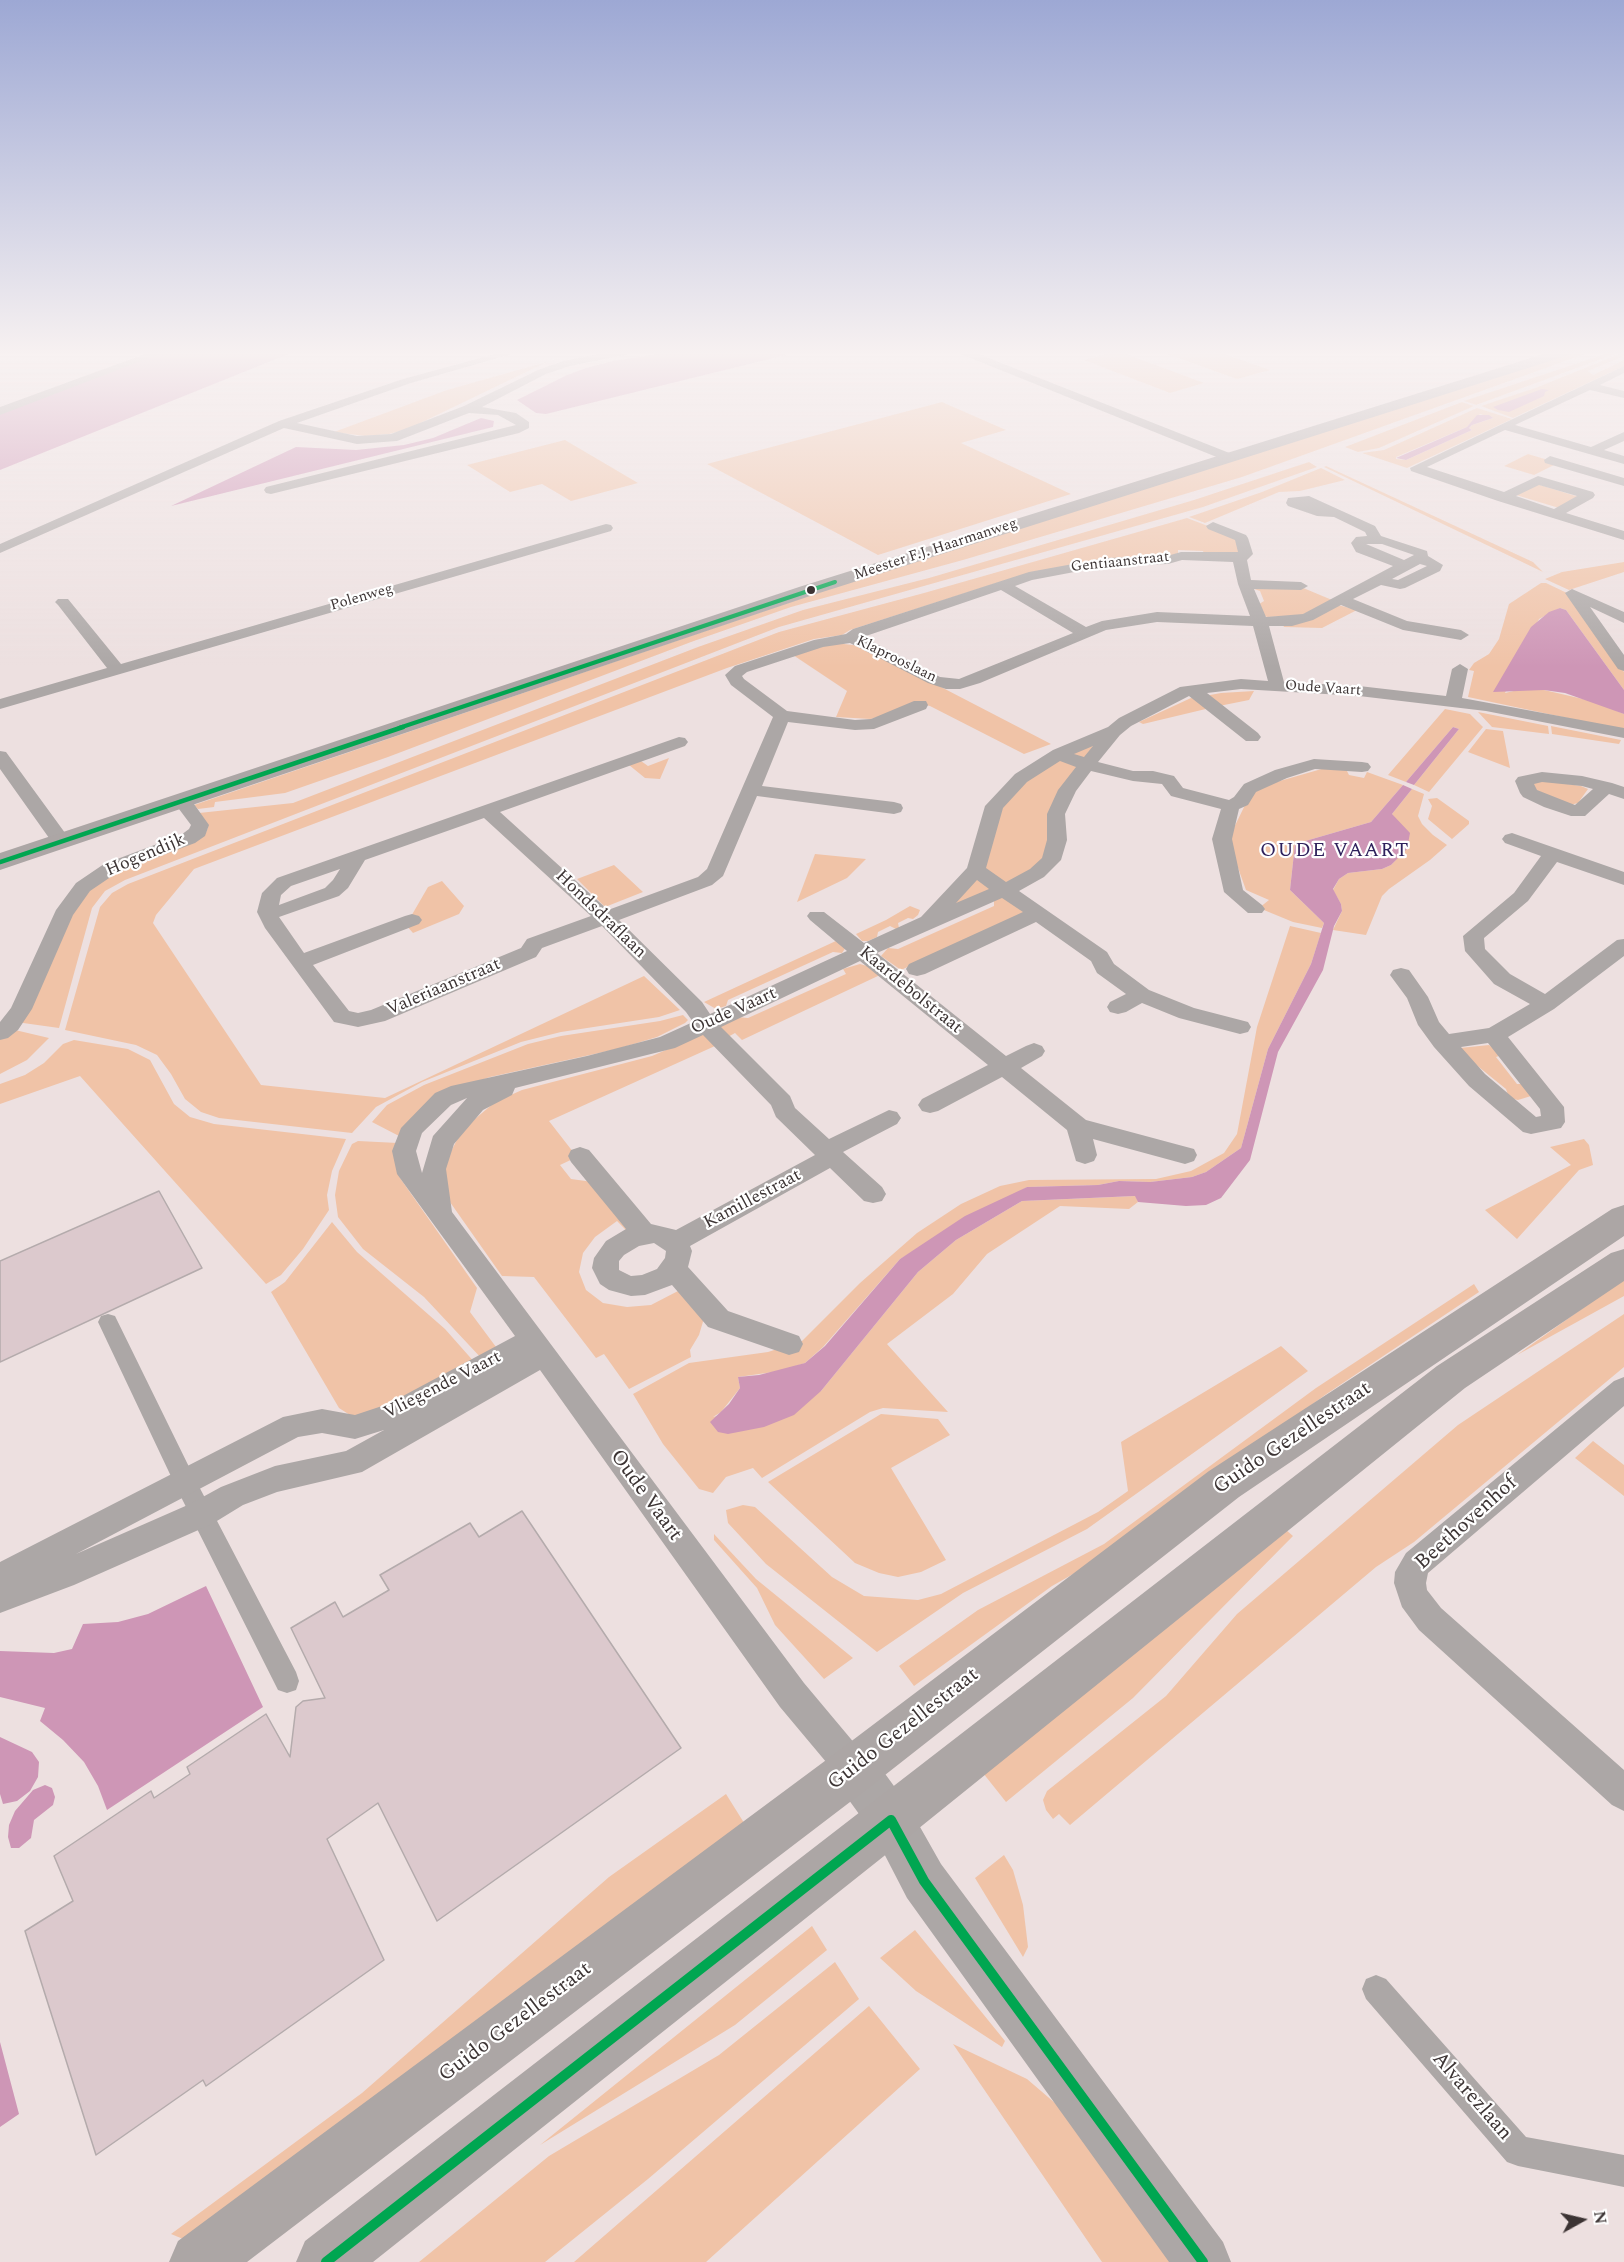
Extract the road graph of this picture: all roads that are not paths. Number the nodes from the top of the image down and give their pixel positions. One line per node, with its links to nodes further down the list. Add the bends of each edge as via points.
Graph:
1 (208, 457): 16 (street)
2 (407, 457): 9 (street)
3 (1224, 457): 6 (street)
4 (1233, 457): 6 (main road, Meester F.J. Haarmanweg)
5 (1438, 457): 10 (street, via 1416,469)
6 (1228, 458): 56 (main road, Meester F.J. Haarmanweg, via 806,591)
7 (1550, 460): 8 (street)
8 (1624, 482)
9 (271, 490)
10 (1503, 498): 12 (street); 12 (street, via 1538,480 1588,495)
11 (1335, 513): 18 (street, via 1370,529 1375,538 1361,540 1361,549)
12 (1554, 514): 15 (street)
13 (1213, 526): 17 (street, via 1241,538 1246,554)
14 (606, 528): 36 (street, Polenweg)
15 (1624, 536)
16 (0, 549)
17 (1239, 558): 20 (street); 21 (street, Gentiaanstraat, via 1181,556 1106,562 1029,576)
18 (1413, 562): 19 (street, Klaprooslaan); 19 (street, Klaprooslaan, via 1436,568 1400,585)
19 (1380, 580): 24 (street, Klaprooslaan)
20 (1245, 584): 22 (street); 28 (street)
21 (1003, 585): 31 (street); 33 (street, Gentiaanstraat, via 859,632)
22 (1301, 586)
23 (1318, 593): 24 (street)
24 (1340, 601): 28 (street, Klaprooslaan, via 1308,617); 32 (street, via 1403,625)
25 (63, 602): 36 (street)
26 (1199, 609): 31 (street, Klaprooslaan, via 1131,610 1092,617)
27 (1624, 618): 29 (street, via 1572,593)
28 (1260, 622): 31 (street, Klaprooslaan, via 1157,617); 38 (street)
29 (1594, 624): 30 (street); 35 (street)
30 (1624, 627)
31 (1076, 628): 33 (street, Klaprooslaan, via 960,684 934,680); 34 (street, Klaprooslaan)
32 (1461, 635)
33 (851, 638): 43 (street, Klaprooslaan, via 820,643 734,673 735,680)
34 (990, 658)
35 (1624, 666)
36 (117, 669): 41 (street, Polenweg)
37 (1460, 669): 40 (street)
38 (1277, 685): 39 (street, Oude Vaart, via 1241,684); 40 (street, Oude Vaart)
39 (1192, 690): 44 (street, Oude Vaart); 46 (street)
40 (1454, 703): 45 (street, Oude Vaart); 47 (street, Oude Vaart, via 1485,713)
41 (0, 704)
42 (920, 705): 43 (street, Klaprooslaan, via 874,724)
43 (782, 716): 54 (street)
44 (1114, 731): 49 (street, Oude Vaart); 51 (street, Oude Vaart)
45 (1624, 733)
46 (1252, 737)
47 (1624, 740)
48 (680, 742): 59 (street, Valeriaanstraat)
49 (1059, 754): 51 (street); 64 (street, Oude Vaart, via 1021,778 994,806)
50 (0, 756): 61 (street)
51 (1087, 765): 57 (street, via 1168,780 1177,792); 66 (street, Oude Vaart, via 1067,790 1056,814 1057,840 1051,860)
52 (1362, 767): 57 (street, via 1314,764 1250,788 1241,801)
53 (1606, 787): 55 (street)
54 (750, 790): 58 (street); 70 (street, via 716,872 705,881)
55 (1624, 793)
56 (182, 801): 61 (main road, Meester F.J. Haarmanweg); 83 (street, Hogendijk, via 200,825 198,832 111,868 83,887 63,914 21,1009)
57 (1231, 806): 67 (street, via 1222,839 1234,892)
58 (894, 808)
59 (488, 811): 70 (street, Hondsdraflaan); 75 (street, Valeriaanstraat, via 284,882 272,893 267,912)
60 (1512, 839): 62 (street)
61 (61, 841): 63 (main road, Meester F.J. Haarmanweg)
62 (1552, 855): 65 (street); 79 (street, via 1521,897 1473,936 1475,951 1502,979)
63 (0, 862)
64 (976, 870): 66 (street); 72 (street, Oude Vaart)
65 (1624, 879)
66 (1005, 891): 68 (street); 72 (street, Oude Vaart)
67 (1255, 909)
68 (1038, 913): 76 (street); 78 (street, via 1100,957 1106,968)
69 (817, 916): 74 (street, Kaardebolstraat)
70 (606, 919): 75 (street, Valeriaanstraat, via 534,944 529,952 368,1019 342,1017); 81 (street, Hondsdraflaan, via 694,1007)
71 (412, 920): 75 (street)
72 (925, 923): 74 (street, Oude Vaart)
73 (1624, 945): 79 (street)
74 (864, 953): 81 (street, Oude Vaart); 87 (street, Kaardebolstraat)
75 (300, 962)
76 (917, 969)
77 (1401, 975): 85 (street)
78 (1141, 995): 80 (street); 82 (street)
79 (1546, 1004): 84 (street)
80 (1118, 1007)
81 (706, 1025): 88 (street, Oude Vaart, via 637,1051); 92 (street)
82 (1240, 1027)
83 (0, 1032)
84 (1494, 1035): 85 (street); 85 (street, via 1552,1107 1553,1122 1531,1126)
85 (1442, 1042)
86 (1034, 1051): 87 (street)
87 (1003, 1066): 89 (street); 91 (street, Kaardebolstraat)
88 (534, 1076): 97 (street, Oude Vaart, via 475,1104 442,1142 434,1169); 97 (street, Oude Vaart, via 459,1092 443,1100 413,1128 404,1151 409,1174)
89 (930, 1105)
90 (889, 1118): 92 (street, Kamillestraat)
91 (1078, 1126): 93 (street); 94 (street, Kaardebolstraat)
92 (828, 1154): 96 (street); 100 (street, Kamillestraat)
93 (1085, 1155)
94 (1185, 1155)
95 (580, 1156): 99 (street)
96 (873, 1194)
97 (442, 1217): 104 (street, Oude Vaart)
98 (1624, 1218): 111 (main road, Guido Gezellestraat, via 1224,1484)
99 (645, 1235): 100 (street, via 666,1236); 100 (street, Kamillestraat, via 632,1237 615,1248 605,1268 609,1277 631,1286 645,1285 666,1276)
100 (674, 1255): 103 (street, via 718,1319)
101 (1624, 1263): 113 (main road, via 1451,1377)
102 (108, 1322): 106 (street)
103 (789, 1344)
104 (538, 1346): 106 (street, Vliegende Vaart, via 396,1414 355,1427 322,1421 293,1426); 107 (street, Vliegende Vaart, via 352,1463 275,1479); 111 (street, Oude Vaart, via 792,1695)
105 (1624, 1389): 112 (street, Beethovenhof, via 1417,1563 1410,1583 1413,1596 1430,1619)
106 (184, 1482): 107 (street); 108 (street, Vliegende Vaart)
107 (201, 1514): 109 (street, Vliegende Vaart, via 63,1575); 110 (street)
108 (0, 1578)
109 (0, 1598)
110 (287, 1681)
111 (855, 1769): 113 (street); 116 (main road, Guido Gezellestraat)
112 (1624, 1793)
113 (891, 1820): 117 (main road); 118 (street, via 924,1881)
114 (1376, 1989): 115 (street, Alvarezlaan, via 1518,2151)
115 (1624, 2171)
116 (199, 2262)
117 (326, 2262)
118 (1203, 2262)

